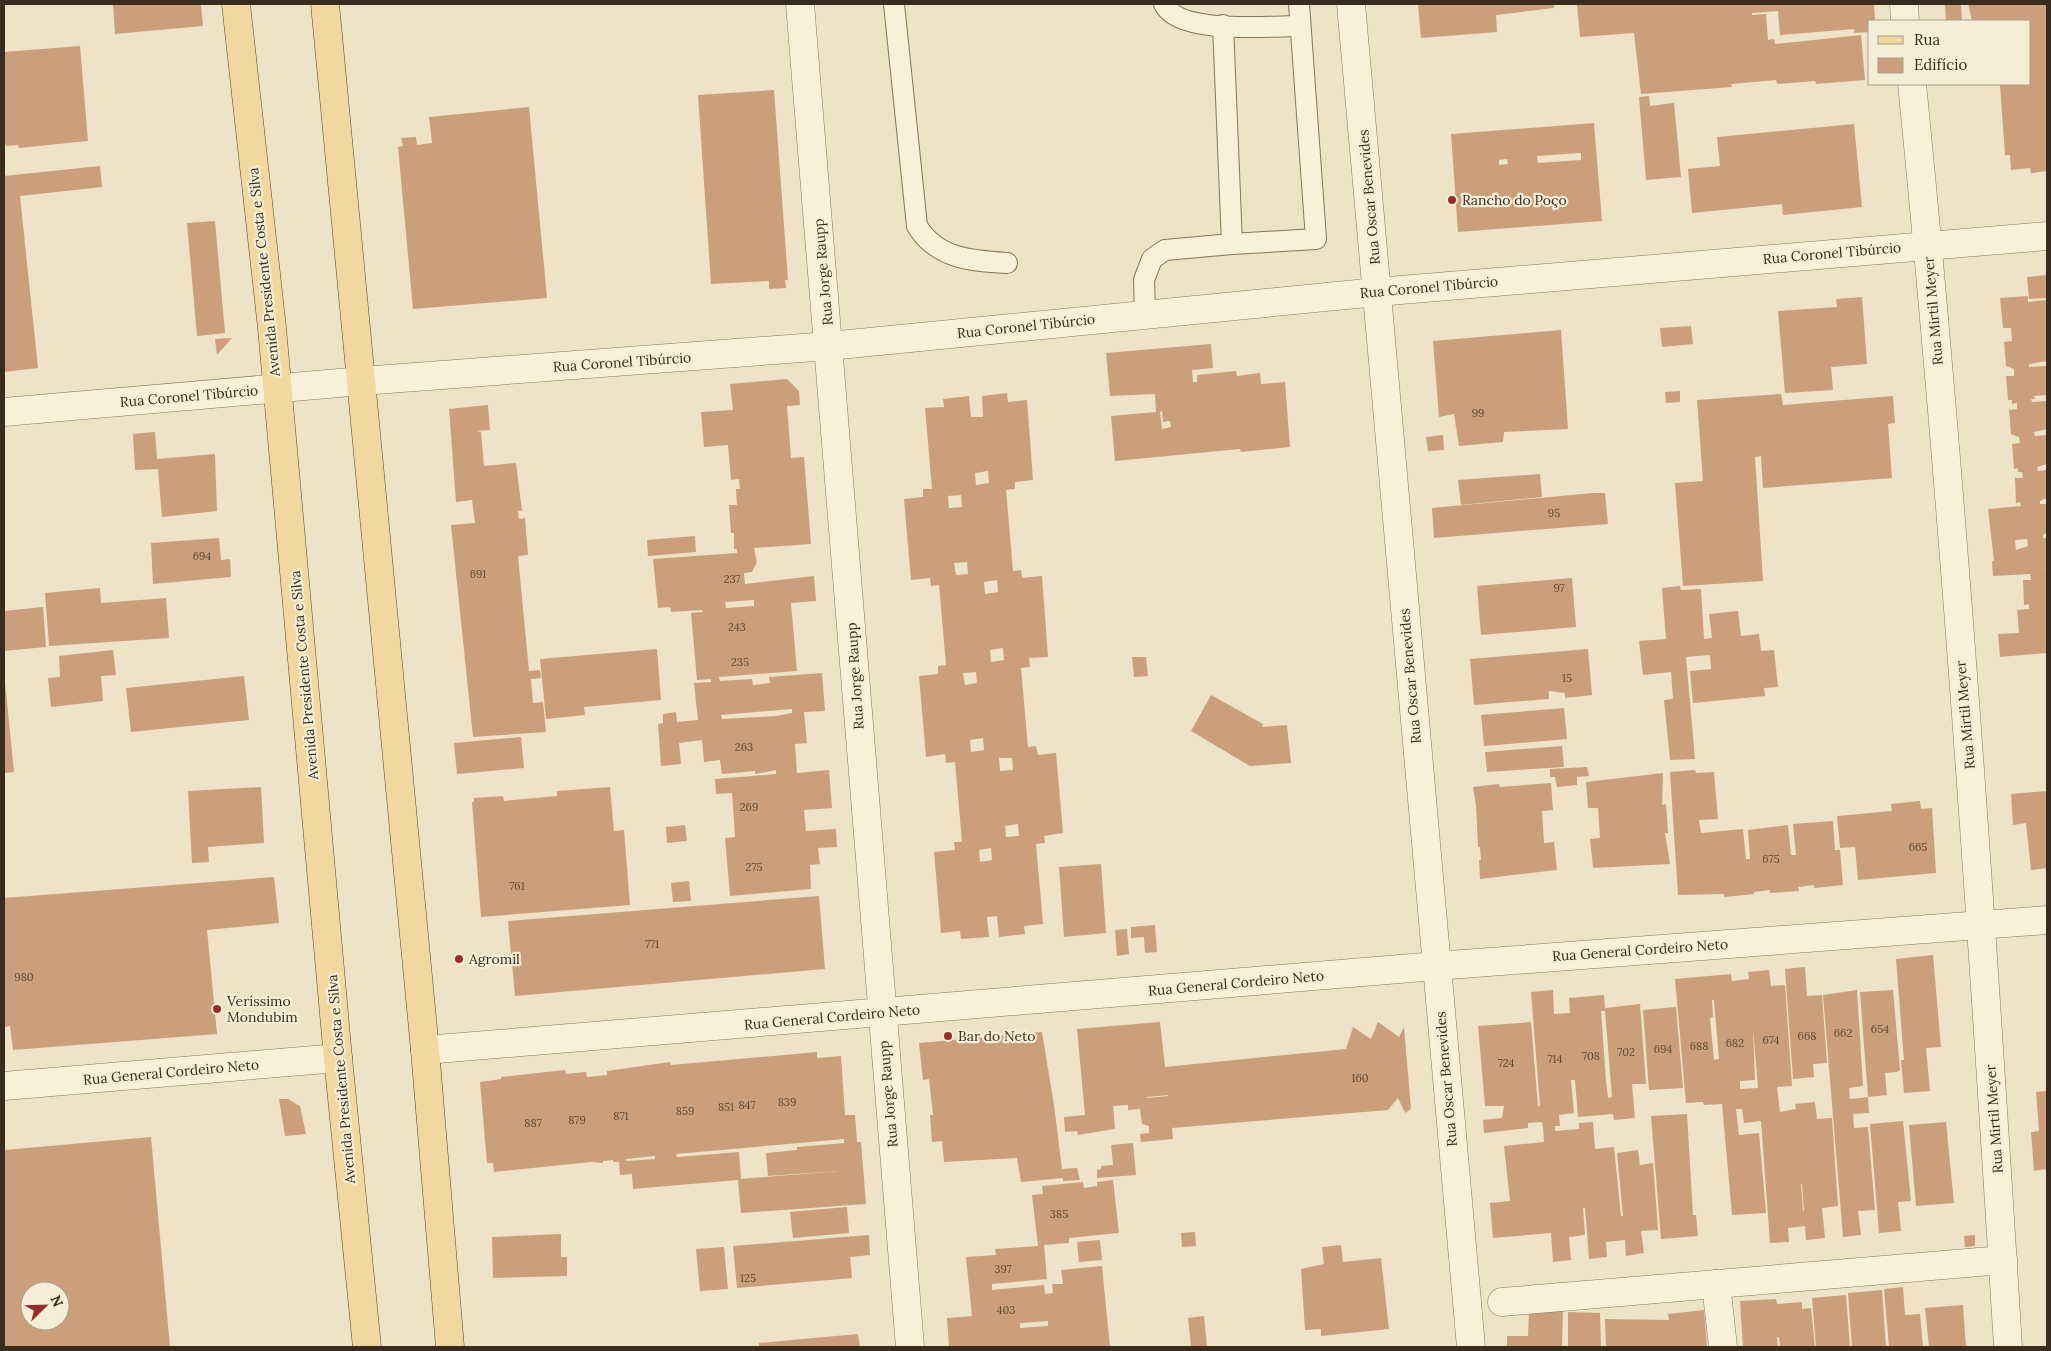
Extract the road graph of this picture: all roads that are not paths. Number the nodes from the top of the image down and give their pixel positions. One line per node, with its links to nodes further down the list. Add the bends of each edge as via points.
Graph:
1 (236, 4): 21 (main road, Avenida Presidente Costa e Silva)
2 (325, 4): 20 (main road)
3 (800, 4): 19 (street, Rua Jorge Raupp)
4 (894, 4): 16 (lane, via 917,226 926,240 943,252 977,261)
5 (1164, 4): 10 (lane, via 1176,17 1202,25)
6 (1299, 4): 11 (lane)
7 (1351, 4): 17 (street, Rua Oscar Benevides)
8 (1904, 4): 9 (street)
9 (1905, 20)
10 (1223, 25): 11 (lane); 14 (lane)
11 (1300, 26): 14 (lane, via 1316,238)
12 (1912, 85): 15 (street, Rua Mirtil Meyer)
13 (2047, 236): 15 (street, Rua Coronel Tibúrcio)
14 (1232, 244): 18 (lane, via 1165,250 1152,259 1144,280)
15 (1928, 244): 17 (street, Rua Coronel Tibúrcio); 24 (street, Rua Mirtil Meyer)
16 (1007, 263)
17 (1377, 292): 18 (street, Rua Coronel Tibúrcio); 25 (street, Rua Oscar Benevides)
18 (1145, 313): 19 (street, Rua Coronel Tibúrcio)
19 (829, 346): 20 (street, Rua Coronel Tibúrcio); 26 (street, Rua Jorge Raupp)
20 (362, 381): 21 (street, Rua Coronel Tibúrcio); 27 (main road)
21 (277, 389): 22 (street, Rua Coronel Tibúrcio); 28 (main road, Avenida Presidente Costa e Silva)
22 (4, 412)
23 (2047, 920): 24 (street, Rua General Cordeiro Neto)
24 (1982, 924): 25 (street, Rua General Cordeiro Neto); 30 (street, Rua Mirtil Meyer)
25 (1436, 966): 26 (street, Rua General Cordeiro Neto); 36 (street, Rua Oscar Benevides)
26 (881, 1013): 27 (street, Rua General Cordeiro Neto); 35 (street, Rua Jorge Raupp)
27 (425, 1050): 34 (main road)
28 (338, 1058): 29 (street, Rua General Cordeiro Neto); 33 (main road, Avenida Presidente Costa e Silva)
29 (4, 1086)
30 (2003, 1260): 31 (street); 38 (street, Rua Mirtil Meyer)
31 (1716, 1284): 32 (street); 37 (street)
32 (1502, 1302)
33 (367, 1347)
34 (450, 1347)
35 (910, 1347)
36 (1471, 1347)
37 (1723, 1347)
38 (2008, 1347)

